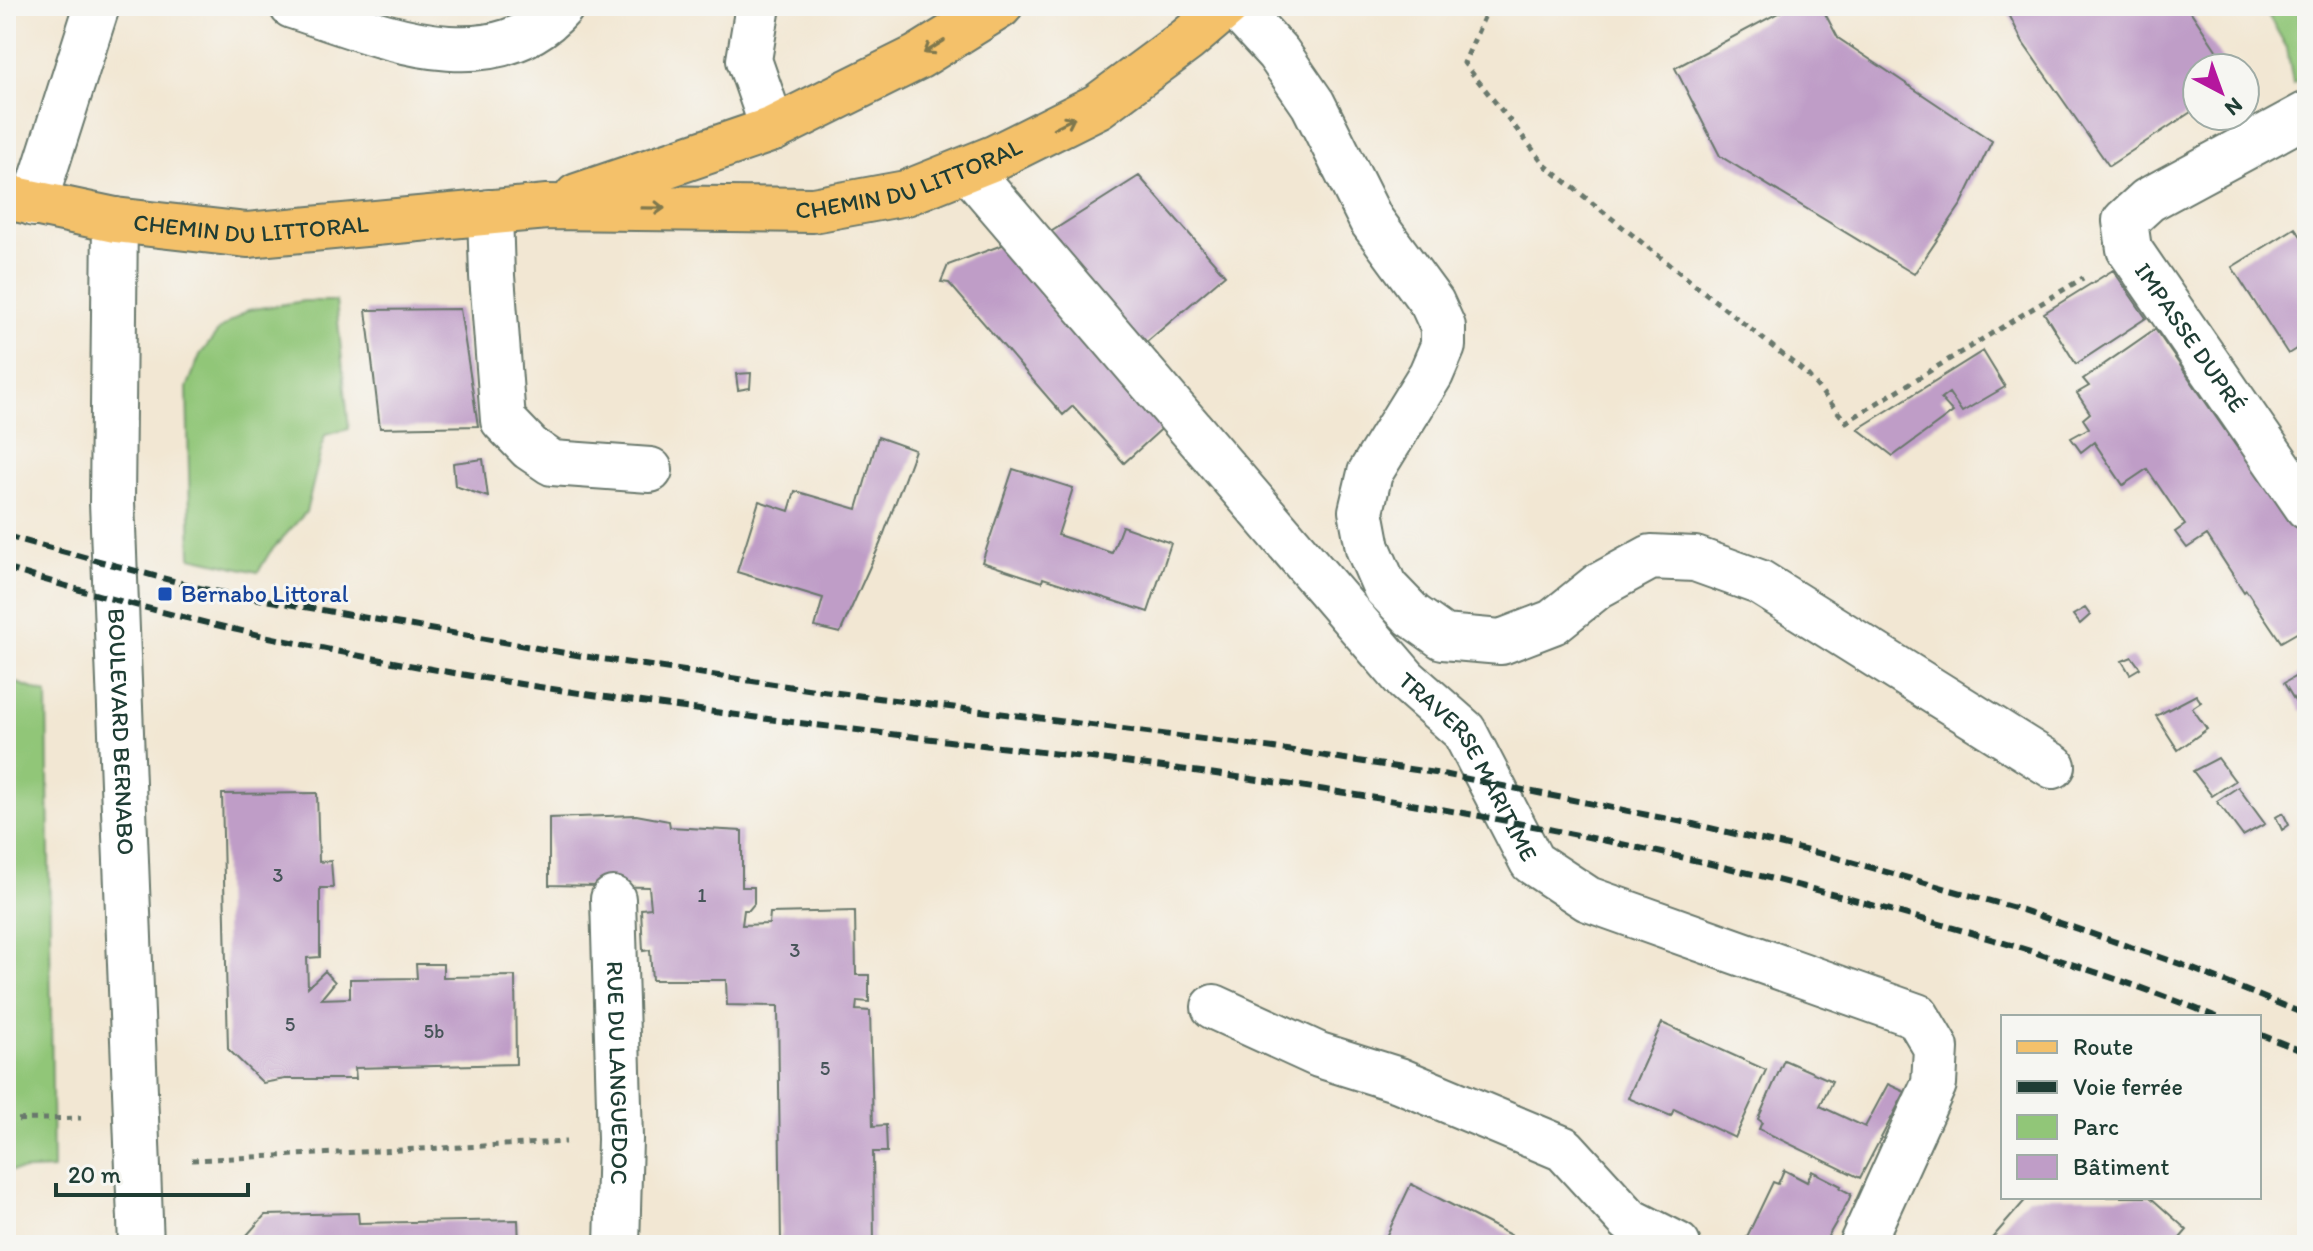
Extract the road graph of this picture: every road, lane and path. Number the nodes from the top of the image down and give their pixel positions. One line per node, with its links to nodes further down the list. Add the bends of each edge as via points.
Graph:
1 (97, 6): 12 (street)
2 (292, 6): 3 (street, via 390,38 447,50 506,44 550,20)
3 (562, 6)
4 (758, 6): 10 (street, via 749,60)
5 (1000, 6): 10 (main road, CHEMIN DU LITTORAL, one-way to 10, via 918,57)
6 (1227, 6): 11 (main road, CHEMIN DU LITTORAL, one-way to 6, via 1098,106)
7 (1235, 6): 19 (street, via 1278,53 1313,104 1371,220 1432,303 1443,327 1443,346 1431,374 1370,473 1361,511 1368,548 1385,587 1412,615 1443,637 1501,642 1553,622 1598,586 1651,557 1695,559 1759,582)
8 (1489, 6): 16 (path, via 1464,63 1546,166 1807,374 1846,422)
9 (2307, 114): 16 (street, IMPASSE DUPRÉ, via 2148,200 2125,221)
10 (773, 129): 13 (main road, CHEMIN DU LITTORAL)
11 (969, 170): 13 (main road, CHEMIN DU LITTORAL, one-way to 11, via 813,210 906,193); 29 (street, TRAVERSE MARITIME, via 1406,680 1464,731 1532,862 1588,899 1917,1016 1936,1048 1934,1084)
12 (20, 200): 15 (main road, CHEMIN DU LITTORAL)
13 (547, 207): 14 (main road, CHEMIN DU LITTORAL)
14 (490, 212): 15 (main road, CHEMIN DU LITTORAL, via 247,235); 17 (street, via 503,420 552,463)
15 (115, 220): 22 (street, BOULEVARD BERNABO, via 112,502)
16 (2129, 249): 18 (street, IMPASSE DUPRÉ)
17 (650, 470)
18 (2307, 507)
19 (2053, 766)
20 (613, 899): 27 (street, RUE DU LANGUEDOC, via 620,1139)
21 (1214, 1007): 28 (street, via 1319,1055 1399,1080 1564,1149 1629,1220)
22 (138, 1117): 23 (path); 25 (street, BOULEVARD BERNABO)
23 (6, 1120)
24 (577, 1142): 25 (path)
25 (139, 1162): 26 (street, BOULEVARD BERNABO)
26 (141, 1245)
27 (617, 1245)
28 (1678, 1245)
29 (1861, 1245)

